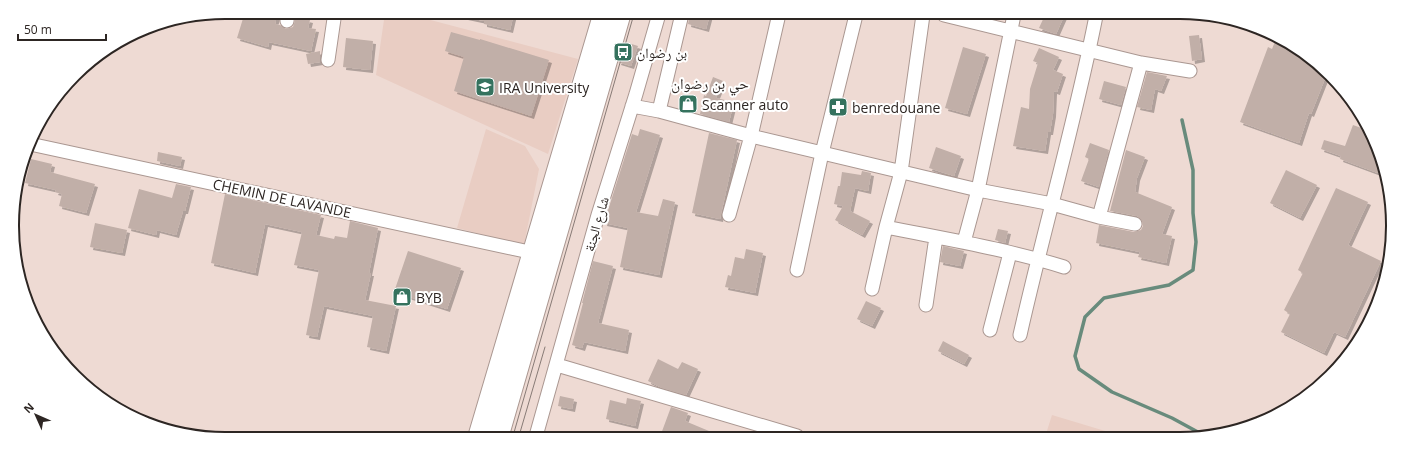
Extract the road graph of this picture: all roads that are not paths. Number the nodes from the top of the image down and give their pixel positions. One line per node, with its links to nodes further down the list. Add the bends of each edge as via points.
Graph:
1 (334, 19): 14 (street)
2 (603, 19): 31 (main road)
3 (619, 19): 42 (main road)
4 (658, 19): 17 (street, شارع الجنة)
5 (681, 19): 18 (street)
6 (778, 19): 19 (street)
7 (855, 19): 21 (street)
8 (922, 19): 22 (street)
9 (960, 19): 12 (street)
10 (1013, 19): 12 (street)
11 (1095, 19): 13 (street)
12 (1010, 32): 13 (street); 23 (street)
13 (1089, 51): 15 (street); 24 (street)
14 (328, 60)
15 (1141, 63): 16 (street); 26 (street)
16 (1190, 71)
17 (632, 106): 18 (street); 40 (street, شارع الجنة, via 598,215)
18 (659, 111): 19 (street)
19 (751, 136): 21 (street); 25 (street)
20 (35, 145): 31 (street, CHEMIN DE LAVANDE)
21 (822, 153): 22 (street); 35 (street)
22 (901, 172): 23 (street); 28 (street)
23 (978, 190): 24 (street); 30 (street)
24 (1052, 204): 26 (street); 33 (street)
25 (729, 214)
26 (1099, 217): 27 (street)
27 (1135, 224)
28 (886, 227): 29 (street); 36 (street)
29 (936, 237): 30 (street); 37 (street)
30 (964, 242): 32 (street)
31 (534, 253): 41 (main road)
32 (1010, 253): 33 (street); 38 (street)
33 (1037, 259): 34 (street); 39 (street)
34 (1064, 267)
35 (797, 270)
36 (872, 289)
37 (926, 305)
38 (990, 330)
39 (1020, 335)
40 (557, 365): 43 (street, شارع الجنة); 44 (street)
41 (479, 432)
42 (499, 432)
43 (537, 432)
44 (784, 432)

